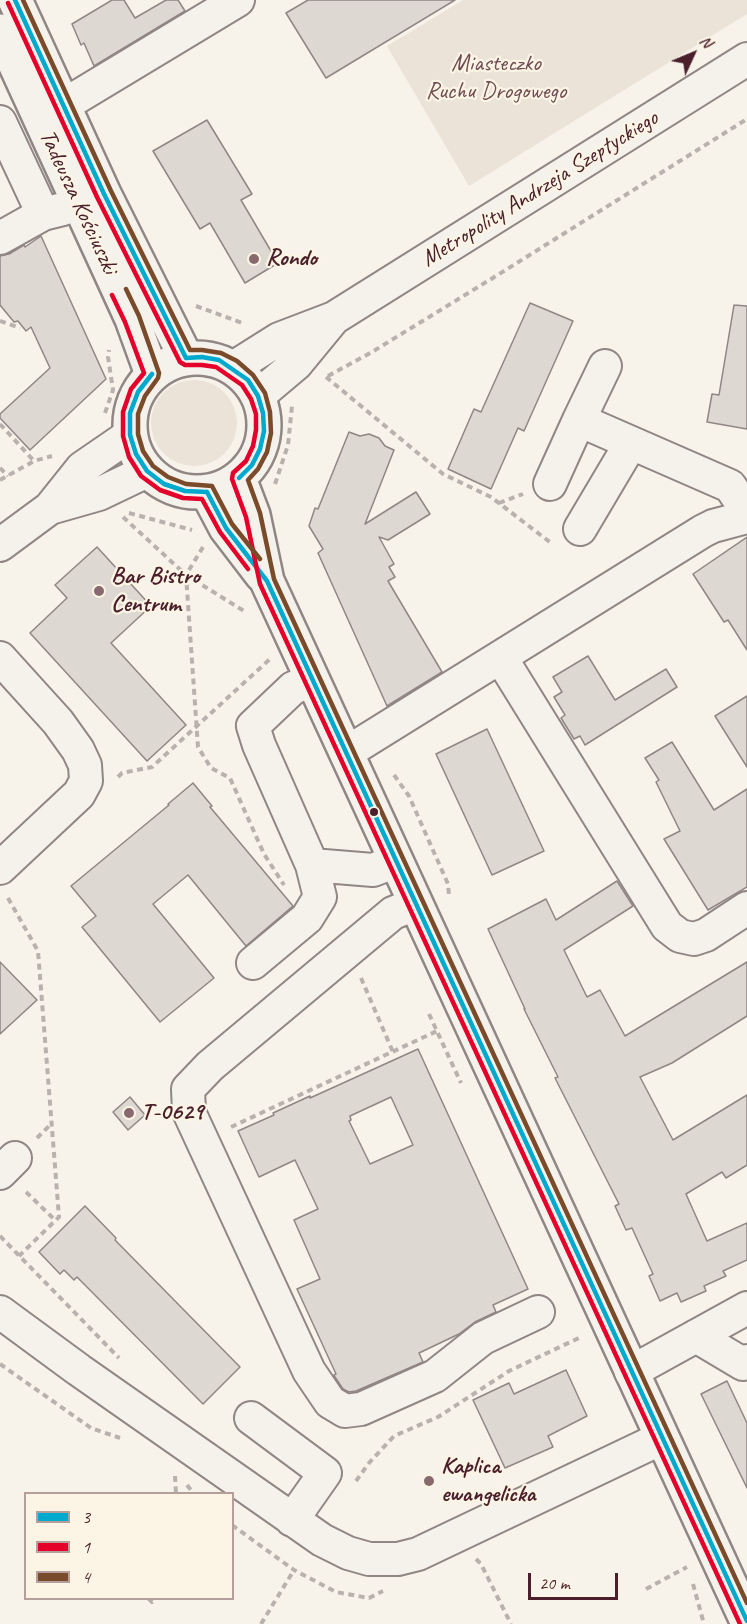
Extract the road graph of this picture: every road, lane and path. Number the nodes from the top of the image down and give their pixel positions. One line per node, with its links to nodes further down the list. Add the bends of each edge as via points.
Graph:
1 (15, 0): 5 (main road, Tadeusza Kościuszki)
2 (238, 0): 5 (street)
3 (0, 31): 8 (main road, Tadeusza Kościuszki)
4 (747, 59): 12 (street, Metropolity Andrzeja Szeptyckiego)
5 (64, 105): 17 (main road, Tadeusza Kościuszki)
6 (747, 119): 21 (path)
7 (0, 122): 9 (street)
8 (82, 211): 9 (street, via 66,208); 20 (main road, Tadeusza Kościuszki, via 132,319)
9 (43, 214): 10 (street)
10 (0, 238)
11 (195, 306): 14 (path)
12 (334, 318): 19 (street, Metropolity Andrzeja Szeptyckiego, via 279,339); 23 (street, Metropolity Andrzeja Szeptyckiego, via 296,364)
13 (0, 321): 15 (path)
14 (250, 326)
15 (20, 328)
16 (110, 347): 25 (path, via 113,390)
17 (186, 358): 19 (main road, via 219,360); 20 (main road, via 168,363)
18 (605, 366): 26 (street)
19 (234, 368): 23 (main road)
20 (152, 374): 28 (main road, via 138,392 130,413)
21 (326, 377): 22 (path); 45 (path, via 443,474 491,497)
22 (319, 381)
23 (258, 396): 35 (main road, via 264,413 260,449)
24 (293, 401): 38 (path, via 288,445)
25 (101, 419)
26 (579, 420): 29 (street); 37 (street)
27 (0, 424): 31 (path)
28 (130, 435): 33 (main road); 40 (street, via 82,468)
29 (631, 443): 41 (street, via 730,486); 43 (street)
30 (62, 454): 31 (path)
31 (34, 460): 34 (path)
32 (0, 468): 34 (path)
33 (147, 471): 39 (main road, via 164,484 185,491); 40 (street, via 99,494)
34 (8, 476): 36 (path)
35 (239, 478): 39 (main road); 47 (main road, via 253,515)
36 (0, 480)
37 (550, 484)
38 (274, 487)
39 (207, 492): 47 (main road, via 226,528)
40 (50, 508): 46 (street)
41 (747, 511)
42 (747, 517): 51 (street, via 703,531)
43 (580, 529)
44 (199, 532): 48 (path, via 118,512 186,575)
45 (552, 544)
46 (0, 545)
47 (267, 581): 52 (main road)
48 (246, 612)
49 (275, 654): 54 (path, via 152,767 122,774)
50 (0, 658): 57 (street, via 65,731 85,765 86,782)
51 (501, 658): 53 (street); 59 (street, via 667,926 680,936 694,939)
52 (312, 680): 53 (main road); 56 (street, via 293,688 253,726)
53 (346, 753): 55 (main road)
54 (113, 782)
55 (396, 861): 56 (street, via 373,870); 58 (main road)
56 (312, 865): 60 (street, via 320,897 307,918)
57 (4, 882): 66 (path, via 38,951 59,1216)
58 (415, 904): 64 (street, via 393,913 210,1066 189,1089 189,1112); 75 (main road)
59 (747, 908)
60 (253, 963)
61 (360, 975): 63 (path)
62 (436, 1031): 63 (path)
63 (393, 1052): 64 (path)
64 (203, 1140): 70 (street, via 309,1371 330,1402 345,1411 361,1409 435,1376 483,1338)
65 (6, 1167): 66 (path)
66 (55, 1220): 67 (path)
67 (19, 1256)
68 (747, 1308): 72 (street)
69 (0, 1312): 82 (street)
70 (538, 1312)
71 (585, 1336): 79 (path, via 509,1371 438,1417 394,1436)
72 (696, 1336): 74 (street); 75 (street)
73 (0, 1364): 78 (path, via 91,1428)
74 (746, 1366)
75 (631, 1372): 77 (main road)
76 (251, 1419): 82 (street, via 325,1473)
77 (662, 1438): 82 (street, via 418,1554 398,1559 369,1559 348,1553); 87 (main road)
78 (124, 1440)
79 (351, 1488)
80 (176, 1492): 81 (path, via 175,1472)
81 (192, 1492)
82 (292, 1520)
83 (474, 1557): 89 (path)
84 (688, 1567): 86 (path)
85 (294, 1570): 88 (path)
86 (646, 1589)
87 (746, 1616)
88 (261, 1624)
89 (511, 1624)

